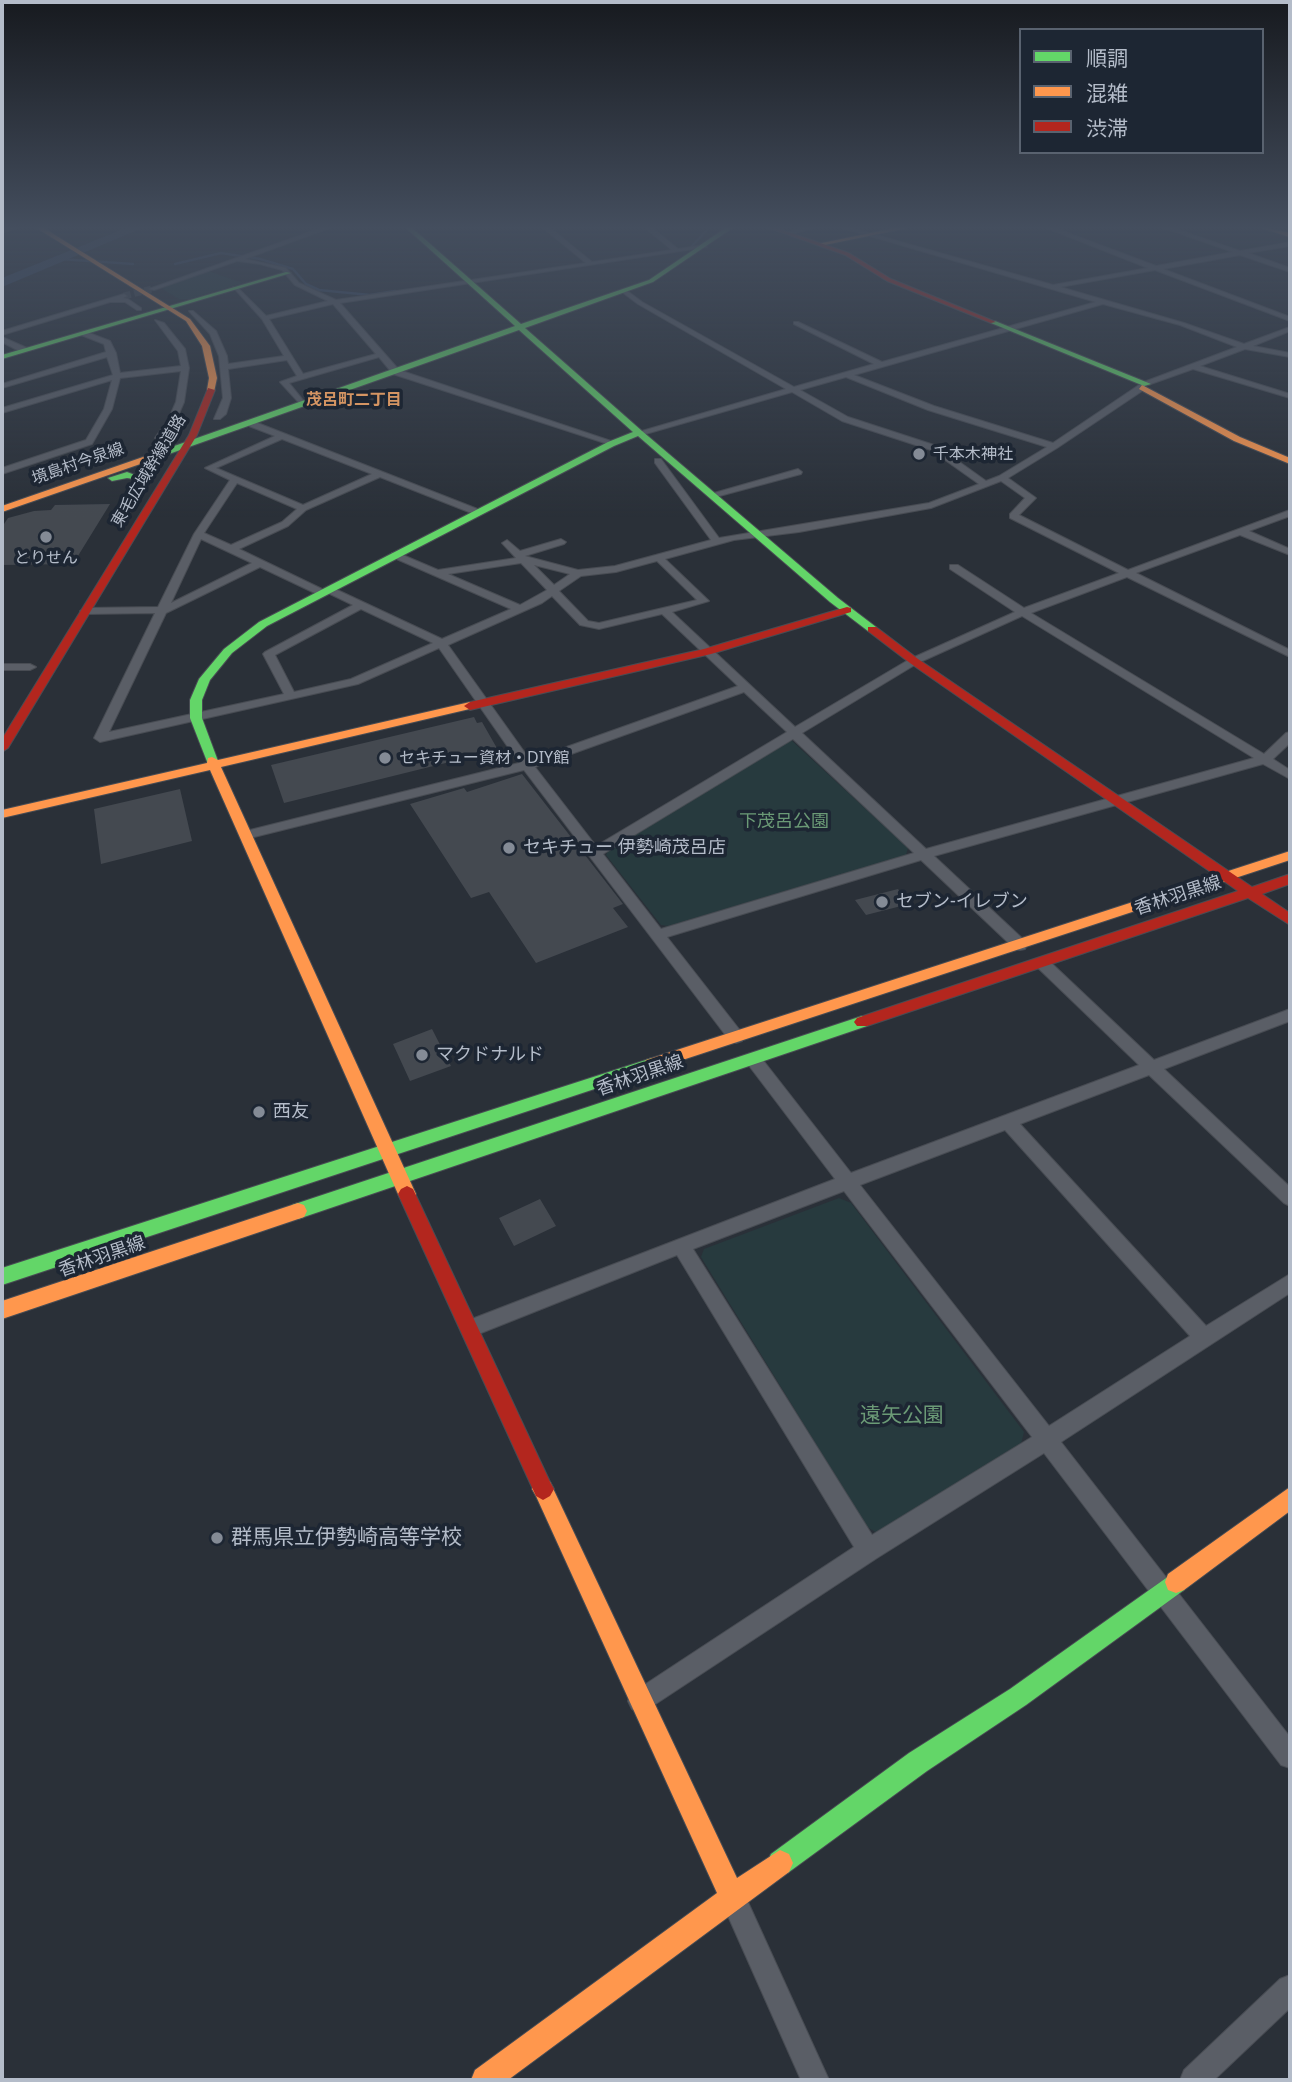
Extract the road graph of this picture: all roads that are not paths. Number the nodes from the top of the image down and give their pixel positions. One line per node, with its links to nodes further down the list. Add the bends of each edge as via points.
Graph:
1 (30, 324): 18 (street)
2 (118, 324): 19 (main road)
3 (172, 324): 22 (main road, 東毛広域幹線道路, via 184,337)
4 (194, 324): 40 (main road, 東毛広域幹線道路, via 210,356)
5 (205, 324): 31 (street)
6 (269, 324): 28 (street)
7 (354, 324): 25 (street)
8 (518, 324): 15 (main road)
9 (529, 324): 15 (main road)
10 (680, 324): 41 (street)
11 (798, 324): 29 (street)
12 (995, 324): 16 (main road)
13 (1024, 324): 16 (street)
14 (1182, 324): 21 (street)
15 (521, 327): 33 (main road); 48 (main road)
16 (1007, 329): 29 (street); 39 (main road)
17 (1290, 329): 21 (street)
18 (2, 333)
19 (84, 333): 23 (main road); 24 (street, via 107,343)
20 (2, 339): 23 (street)
21 (1241, 346): 26 (street); 30 (street)
22 (185, 349): 32 (street); 46 (main road, 東毛広域幹線道路, via 195,367 194,385)
23 (24, 350): 27 (main road)
24 (112, 353): 35 (street); 38 (street)
25 (380, 355): 33 (street); 36 (street)
26 (1290, 355)
27 (2, 357)
28 (290, 357): 31 (street); 36 (street)
29 (880, 364): 34 (street)
30 (1191, 366): 39 (street); 42 (street)
31 (226, 367): 37 (street)
32 (185, 368): 35 (street); 46 (street)
33 (396, 372): 43 (main road); 50 (street)
34 (845, 374): 41 (street); 51 (street, via 931,408)
35 (117, 376): 44 (street); 55 (street, via 108,408 87,443)
36 (301, 377): 43 (street, via 284,382)
37 (226, 378): 40 (street); 45 (street, via 227,398)
38 (2, 386)
39 (1144, 386): 51 (street); 54 (main road, via 1237,439)
40 (212, 387): 52 (main road, 東毛広域幹線道路, via 200,420)
41 (791, 390): 48 (street); 60 (street, via 845,419 934,448)
42 (1290, 396)
43 (302, 404): 47 (main road); 52 (main road)
44 (2, 411)
45 (217, 417)
46 (176, 421): 52 (main road, 東毛広域幹線道路)
47 (252, 424): 49 (street); 52 (main road)
48 (639, 433): 50 (main road); 62 (main road)
49 (282, 436): 57 (street); 59 (street, via 209,468)
50 (611, 444): 65 (main road)
51 (1055, 446): 58 (street)
52 (171, 448): 61 (main road, 境島村今泉線); 64 (main road, 境島村今泉線); 67 (main road, 東毛広域幹線道路); 91 (main road, 東毛広域幹線道路)
53 (658, 461): 71 (street)
54 (1290, 461)
55 (2, 471)
56 (798, 472): 62 (street)
57 (379, 474): 63 (street); 65 (street)
58 (1002, 478): 60 (street); 84 (street, via 1031,498 1013,516)
59 (235, 480): 63 (street); 69 (street)
60 (985, 484): 70 (street, via 899,513)
61 (67, 492): 64 (main road, 境島村今泉線); 67 (main road, via 120,476 137,476 125,502)
62 (712, 495): 70 (main road)
63 (303, 508): 74 (street, via 285,524)
64 (2, 511)
65 (477, 512): 76 (main road)
66 (1290, 513): 68 (street)
67 (124, 517): 79 (main road, 東毛広域幹線道路)
68 (1242, 532): 75 (street); 84 (street)
69 (200, 534): 74 (street); 89 (street)
70 (756, 534): 71 (street); 90 (main road)
71 (716, 541): 78 (street)
72 (507, 542): 77 (street)
73 (561, 542): 77 (street)
74 (231, 549): 80 (street)
75 (1290, 552)
76 (395, 555): 82 (street); 85 (main road)
77 (521, 558): 82 (street); 83 (street); 86 (street)
78 (660, 559): 83 (street); 92 (street, via 704,601)
79 (97, 561)
80 (260, 563): 85 (street); 89 (street)
81 (954, 567): 93 (street)
82 (436, 573): 88 (street)
83 (578, 573): 86 (street)
84 (1131, 573): 93 (street); 96 (street)
85 (326, 591): 87 (street); 103 (main road, via 262,624 228,651 205,679 196,700)
86 (553, 591): 88 (street); 92 (street, via 591,625)
87 (361, 605): 94 (street); 101 (street, via 269,654)
88 (520, 609): 94 (street)
89 (164, 610): 91 (street); 103 (street, via 100,738)
90 (847, 610): 95 (main road); 97 (main road)
91 (85, 611): 106 (main road, 東毛広域幹線道路)
92 (665, 611): 95 (street)
93 (1023, 612): 97 (street); 107 (street)
94 (441, 643): 101 (street, via 354,682); 102 (street)
95 (707, 652): 100 (street); 102 (main road)
96 (1290, 654)
97 (914, 661): 104 (street); 111 (main road)
98 (2, 667): 99 (street)
99 (30, 667)
100 (747, 687): 104 (street); 109 (street)
101 (291, 697): 103 (street)
102 (483, 705): 108 (main road); 109 (street)
103 (196, 718): 108 (main road)
104 (793, 731): 114 (street); 115 (street)
105 (1290, 736): 107 (street)
106 (2, 748)
107 (1265, 759): 110 (street); 111 (street)
108 (213, 764): 112 (main road); 113 (main road)
109 (527, 765): 113 (street); 114 (street)
110 (1290, 775)
111 (1115, 800): 115 (street); 117 (main road)
112 (2, 814)
113 (246, 835): 129 (main road)
114 (594, 853): 121 (street)
115 (924, 854): 121 (street); 122 (street)
116 (1290, 855): 117 (main road, 香林羽黒線)
117 (1227, 875): 119 (main road); 122 (main road, 香林羽黒線)
118 (1290, 879): 119 (main road, 香林羽黒線)
119 (1251, 892): 120 (main road); 123 (main road, 香林羽黒線)
120 (1290, 920)
121 (658, 935): 125 (street)
122 (1020, 945): 125 (main road, 香林羽黒線)
123 (1041, 962): 126 (main road, 香林羽黒線); 127 (street)
124 (1290, 1015): 127 (street)
125 (736, 1037): 129 (main road, 香林羽黒線)
126 (753, 1059): 130 (main road, 香林羽黒線); 131 (street)
127 (1152, 1067): 128 (street); 132 (street)
128 (1008, 1122): 131 (street); 138 (street)
129 (388, 1152): 130 (main road); 134 (main road, 香林羽黒線)
130 (399, 1177): 136 (main road, 香林羽黒線); 137 (main road)
131 (850, 1182): 133 (street); 139 (street)
132 (1290, 1198)
133 (681, 1245): 137 (street); 141 (street)
134 (2, 1277)
135 (1290, 1283): 138 (street)
136 (2, 1311)
137 (471, 1328): 143 (main road)
138 (1203, 1339): 139 (street)
139 (1046, 1440): 141 (street); 142 (street)
140 (1290, 1498): 142 (main road)
141 (869, 1550): 143 (street)
142 (1164, 1592): 144 (street); 145 (main road, via 918,1762)
143 (640, 1701): 145 (main road)
144 (1290, 1756)
145 (733, 1898): 147 (main road); 148 (street)
146 (1290, 1989): 149 (street)
147 (485, 2080)
148 (815, 2080)
149 (1194, 2080)

